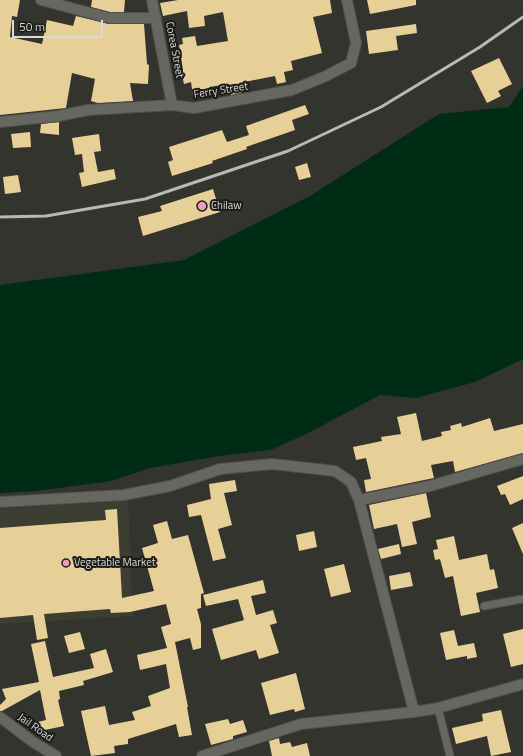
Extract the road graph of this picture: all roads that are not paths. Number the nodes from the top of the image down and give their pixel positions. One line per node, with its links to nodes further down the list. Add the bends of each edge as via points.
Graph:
1 (41, 0): 4 (street, via 109,18)
2 (152, 0): 4 (street, Corea Street)
3 (347, 0): 5 (street, Ferry Street, via 356,43 351,63 292,90 194,108)
4 (156, 18): 5 (street, Corea Street)
5 (172, 105): 6 (street, Ferry Street, via 88,110)
6 (0, 122)
7 (523, 459): 8 (street, via 430,486)
8 (359, 500): 9 (street, via 351,482 335,471 272,464 220,469 170,486 124,495); 14 (street)
9 (0, 502)
10 (523, 599): 11 (lane)
11 (484, 606)
12 (523, 684): 13 (street)
13 (438, 708): 14 (street); 18 (lane)
14 (414, 712): 17 (street, via 302,724)
15 (0, 717): 16 (street, Jail Road)
16 (56, 756)
17 (202, 756)
18 (450, 756)

